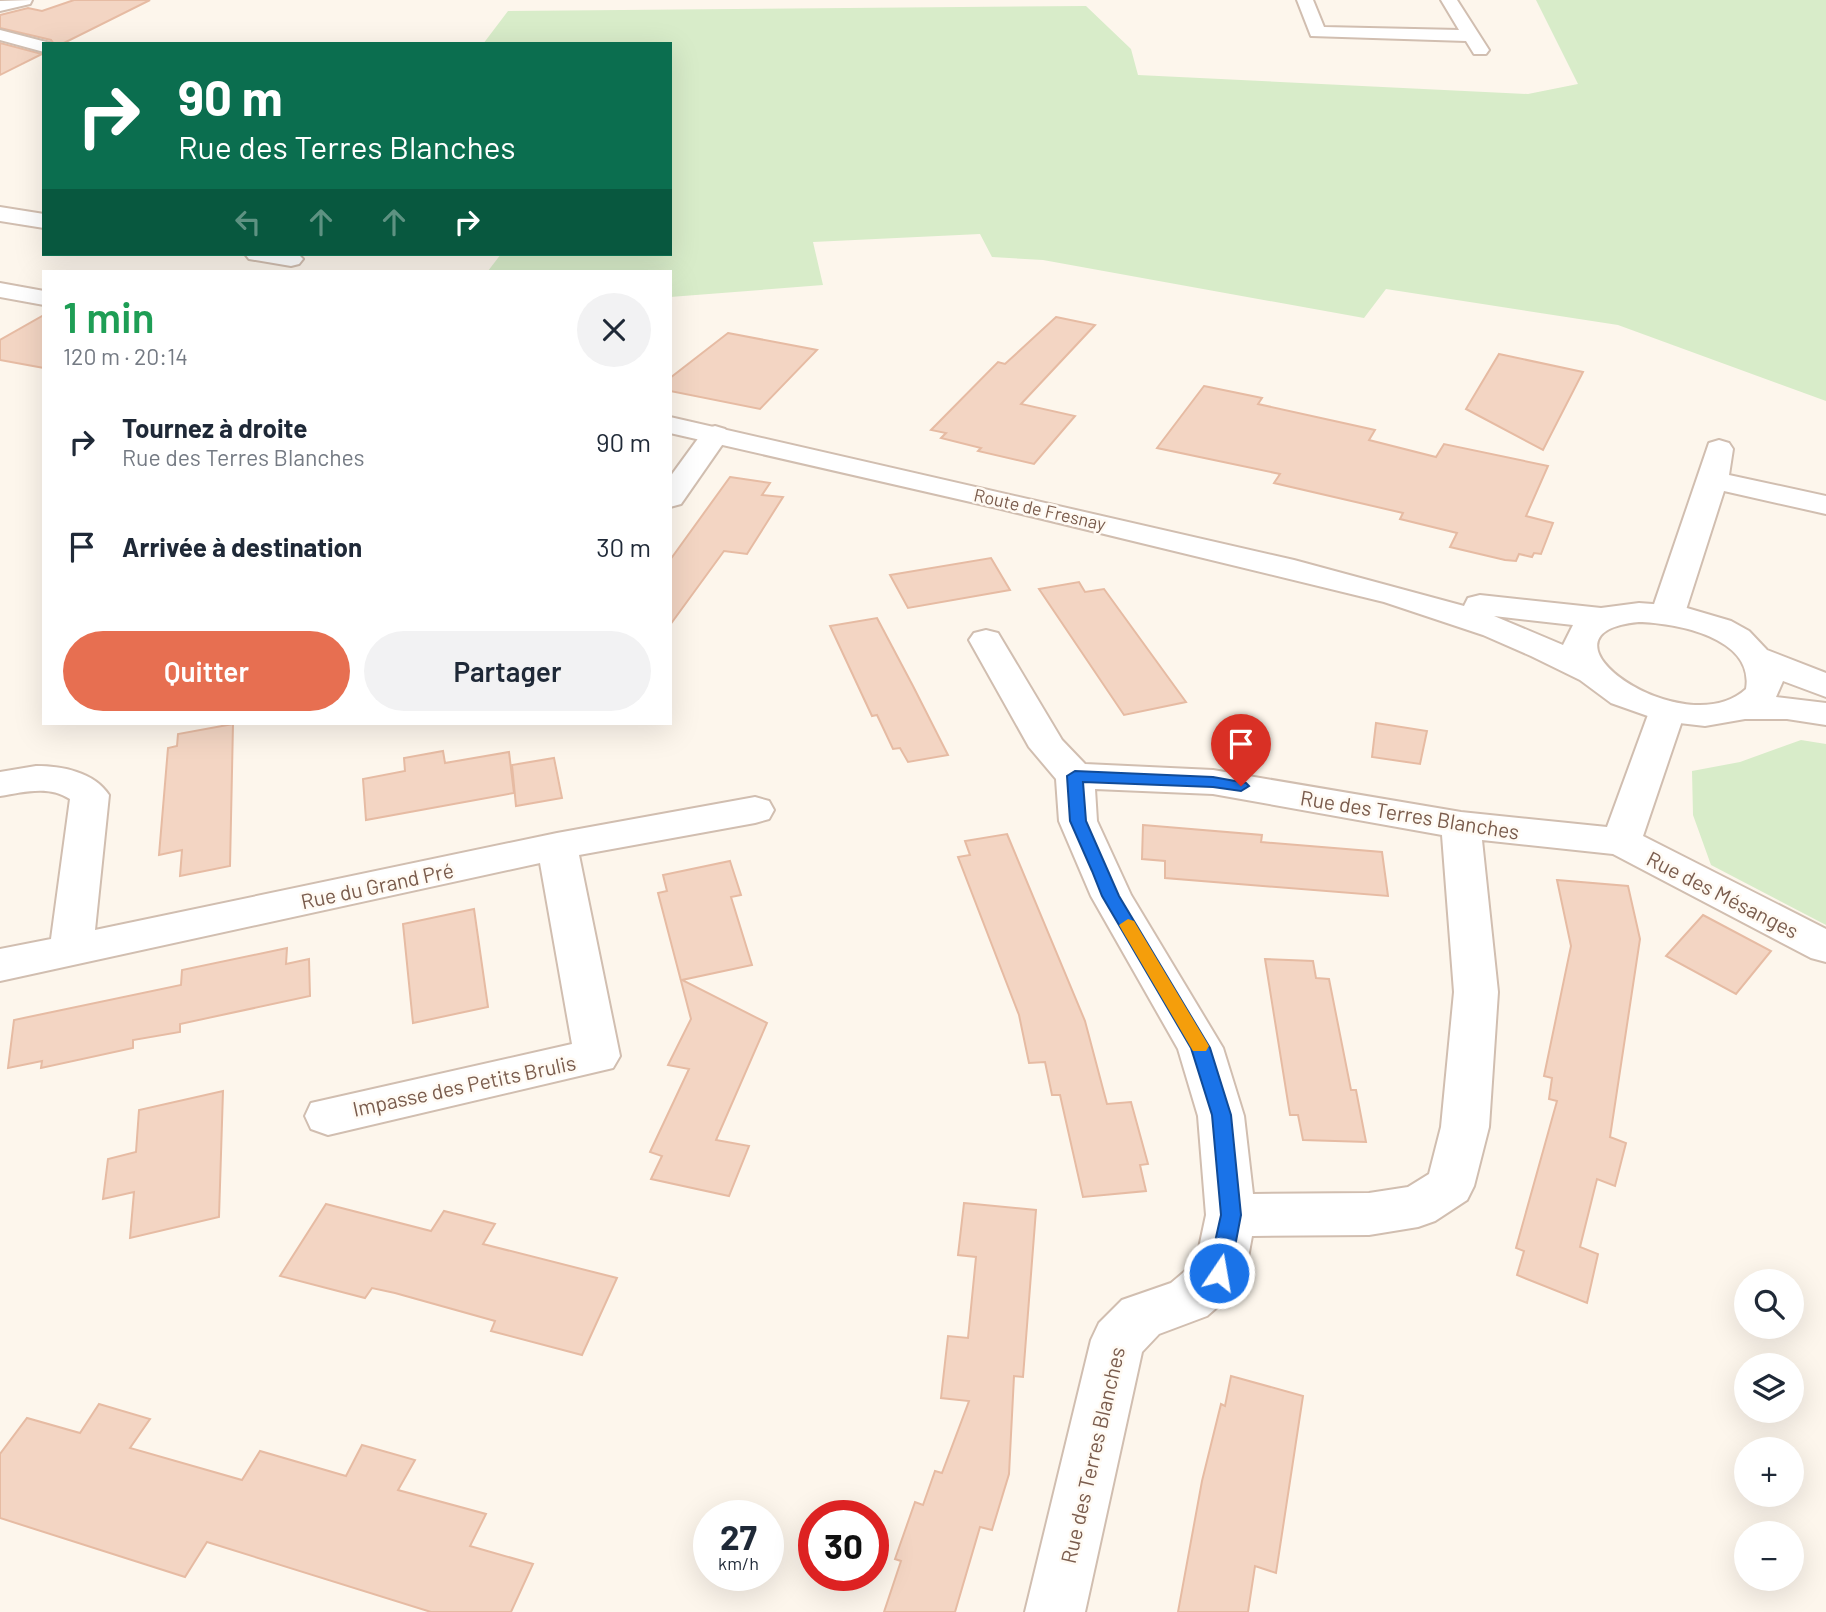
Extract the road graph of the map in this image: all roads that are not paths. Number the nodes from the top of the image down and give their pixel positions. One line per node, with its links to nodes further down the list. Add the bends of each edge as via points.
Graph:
1 (24, 0): 4 (street)
2 (1305, 0): 3 (street, via 1317,32 1475,43)
3 (1449, 0)
4 (0, 6)
5 (0, 35): 6 (street)
6 (42, 46)
7 (0, 214): 8 (street)
8 (42, 221)
9 (267, 256): 10 (street)
10 (293, 261)
11 (0, 290): 12 (street)
12 (42, 298)
13 (672, 425): 14 (street, Route de Fresnay)
14 (715, 435): 17 (street); 19 (street, Route de Fresnay, via 867,467)
15 (1718, 449): 16 (street)
16 (1713, 480): 18 (street); 20 (street)
17 (672, 495)
18 (1826, 505)
19 (1408, 598): 21 (street, Route de Fresnay); 24 (street, Route de Fresnay, via 1524,638)
20 (1668, 613): 21 (street, Route de Fresnay, via 1620,612); 23 (street, Route de Fresnay, via 1727,633)
21 (1601, 618): 24 (street, via 1587,627 1580,639 1580,655)
22 (986, 640): 29 (street, via 1047,747)
23 (1755, 657): 25 (street); 26 (street, via 1763,667 1766,685 1759,698)
24 (1590, 672): 27 (street, Route de Fresnay, via 1610,688)
25 (1826, 686)
26 (1745, 708): 27 (street, Route de Fresnay, via 1724,714); 28 (street, via 1787,708)
27 (1667, 712): 33 (street)
28 (1826, 715)
29 (1075, 776): 32 (street, Rue des Terres Blanches, via 1213,782); 39 (street, Rue des Terres Blanches, via 1078,821 1111,896 1200,1048 1222,1115)
30 (0, 784): 36 (street, via 47,777 75,783 90,795)
31 (755, 810): 34 (street, Rue du Grand Pré)
32 (1461, 825): 33 (street, Rue des Terres Blanches); 39 (street, via 1476,992 1465,1126 1450,1186 1418,1206 1368,1214)
33 (1621, 842): 35 (street, Rue des Mésanges)
34 (557, 846): 36 (street, Rue du Grand Pré); 38 (street, Impasse des Petits Brulis, via 597,1056)
35 (1826, 947)
36 (71, 951): 37 (street, Rue du Grand Pré)
37 (0, 965)
38 (328, 1116)
39 (1231, 1215): 40 (street, Rue des Terres Blanches, via 1219,1273 1189,1300 1141,1317 1118,1340)
40 (1055, 1612)

